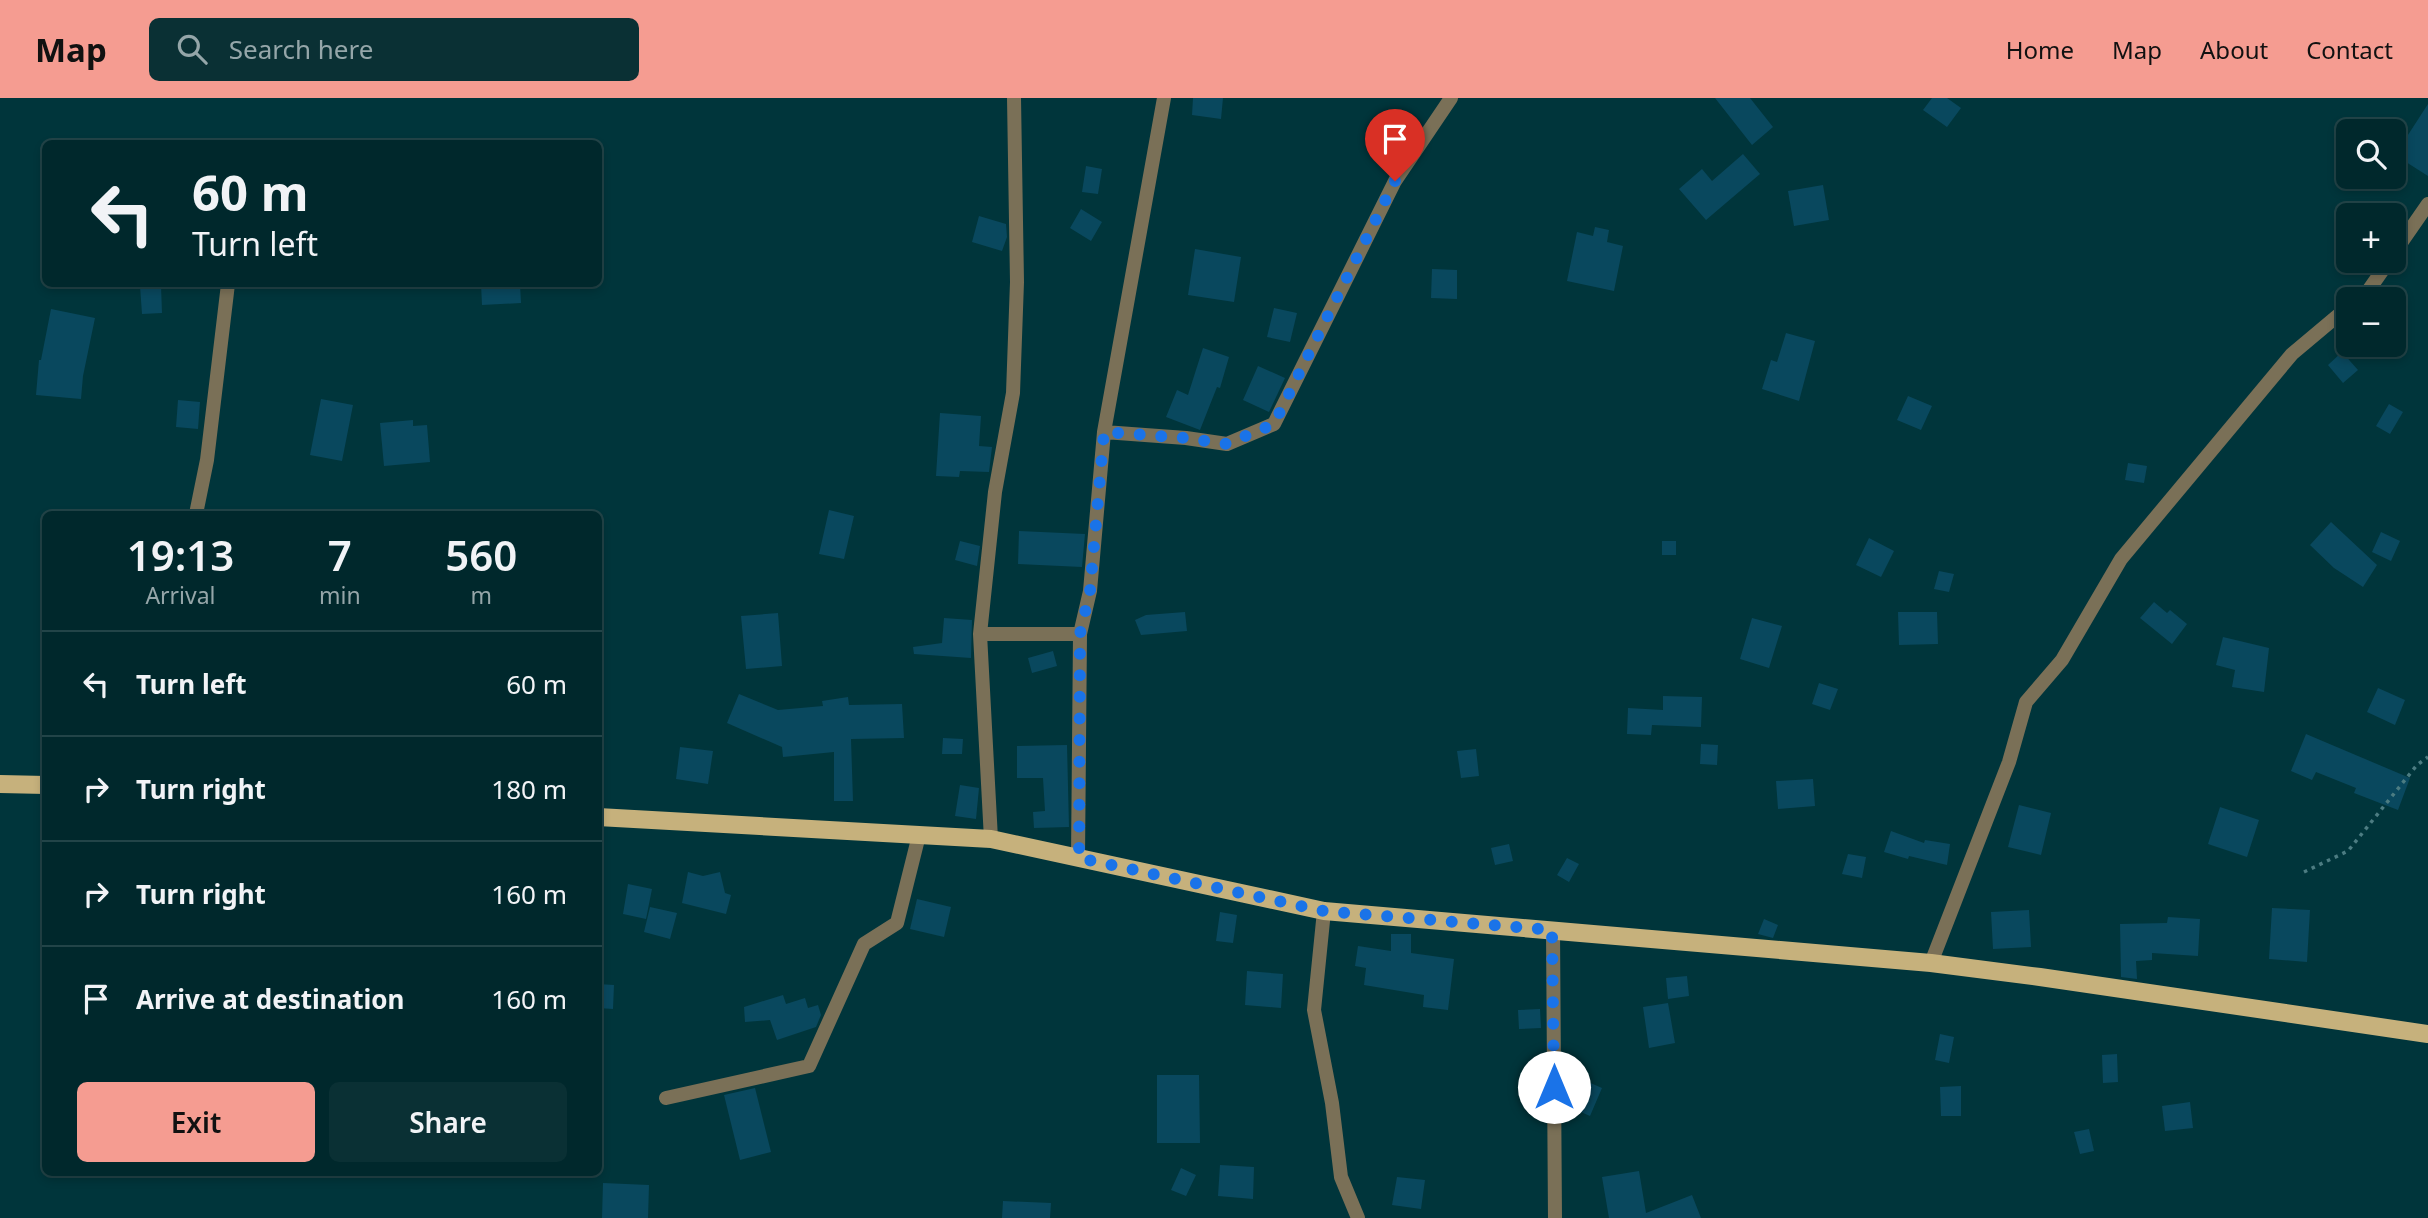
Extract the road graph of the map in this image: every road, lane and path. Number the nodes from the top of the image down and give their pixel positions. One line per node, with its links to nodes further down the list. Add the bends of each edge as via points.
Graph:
1 (1014, 98): 10 (street, via 1017,282 1013,393 995,492)
2 (1164, 98): 8 (street)
3 (1451, 98): 8 (street, via 1395,181 1274,424 1227,444)
4 (2428, 204): 5 (street)
5 (2406, 236)
6 (228, 287): 9 (street)
7 (2336, 317): 22 (street, via 2292,354 2122,559 2062,660 2026,702 2009,762)
8 (1104, 432): 11 (street, via 1090,591)
9 (197, 511)
10 (980, 634): 11 (street); 17 (street)
11 (1080, 634): 18 (street)
12 (2428, 757): 19 (path, via 2348,851)
13 (0, 784): 14 (main road)
14 (42, 785)
15 (602, 817): 16 (main road)
16 (919, 835): 17 (main road); 24 (street, via 897,923 864,944 809,1066)
17 (991, 839): 18 (main road)
18 (1079, 858): 20 (main road)
19 (2304, 872)
20 (1324, 911): 21 (main road); 25 (street, via 1314,1010 1341,1177)
21 (1552, 930): 22 (main road); 26 (street)
22 (1931, 963): 23 (main road)
23 (2428, 1034)
24 (666, 1098)
25 (1358, 1218)
26 (1555, 1218)

